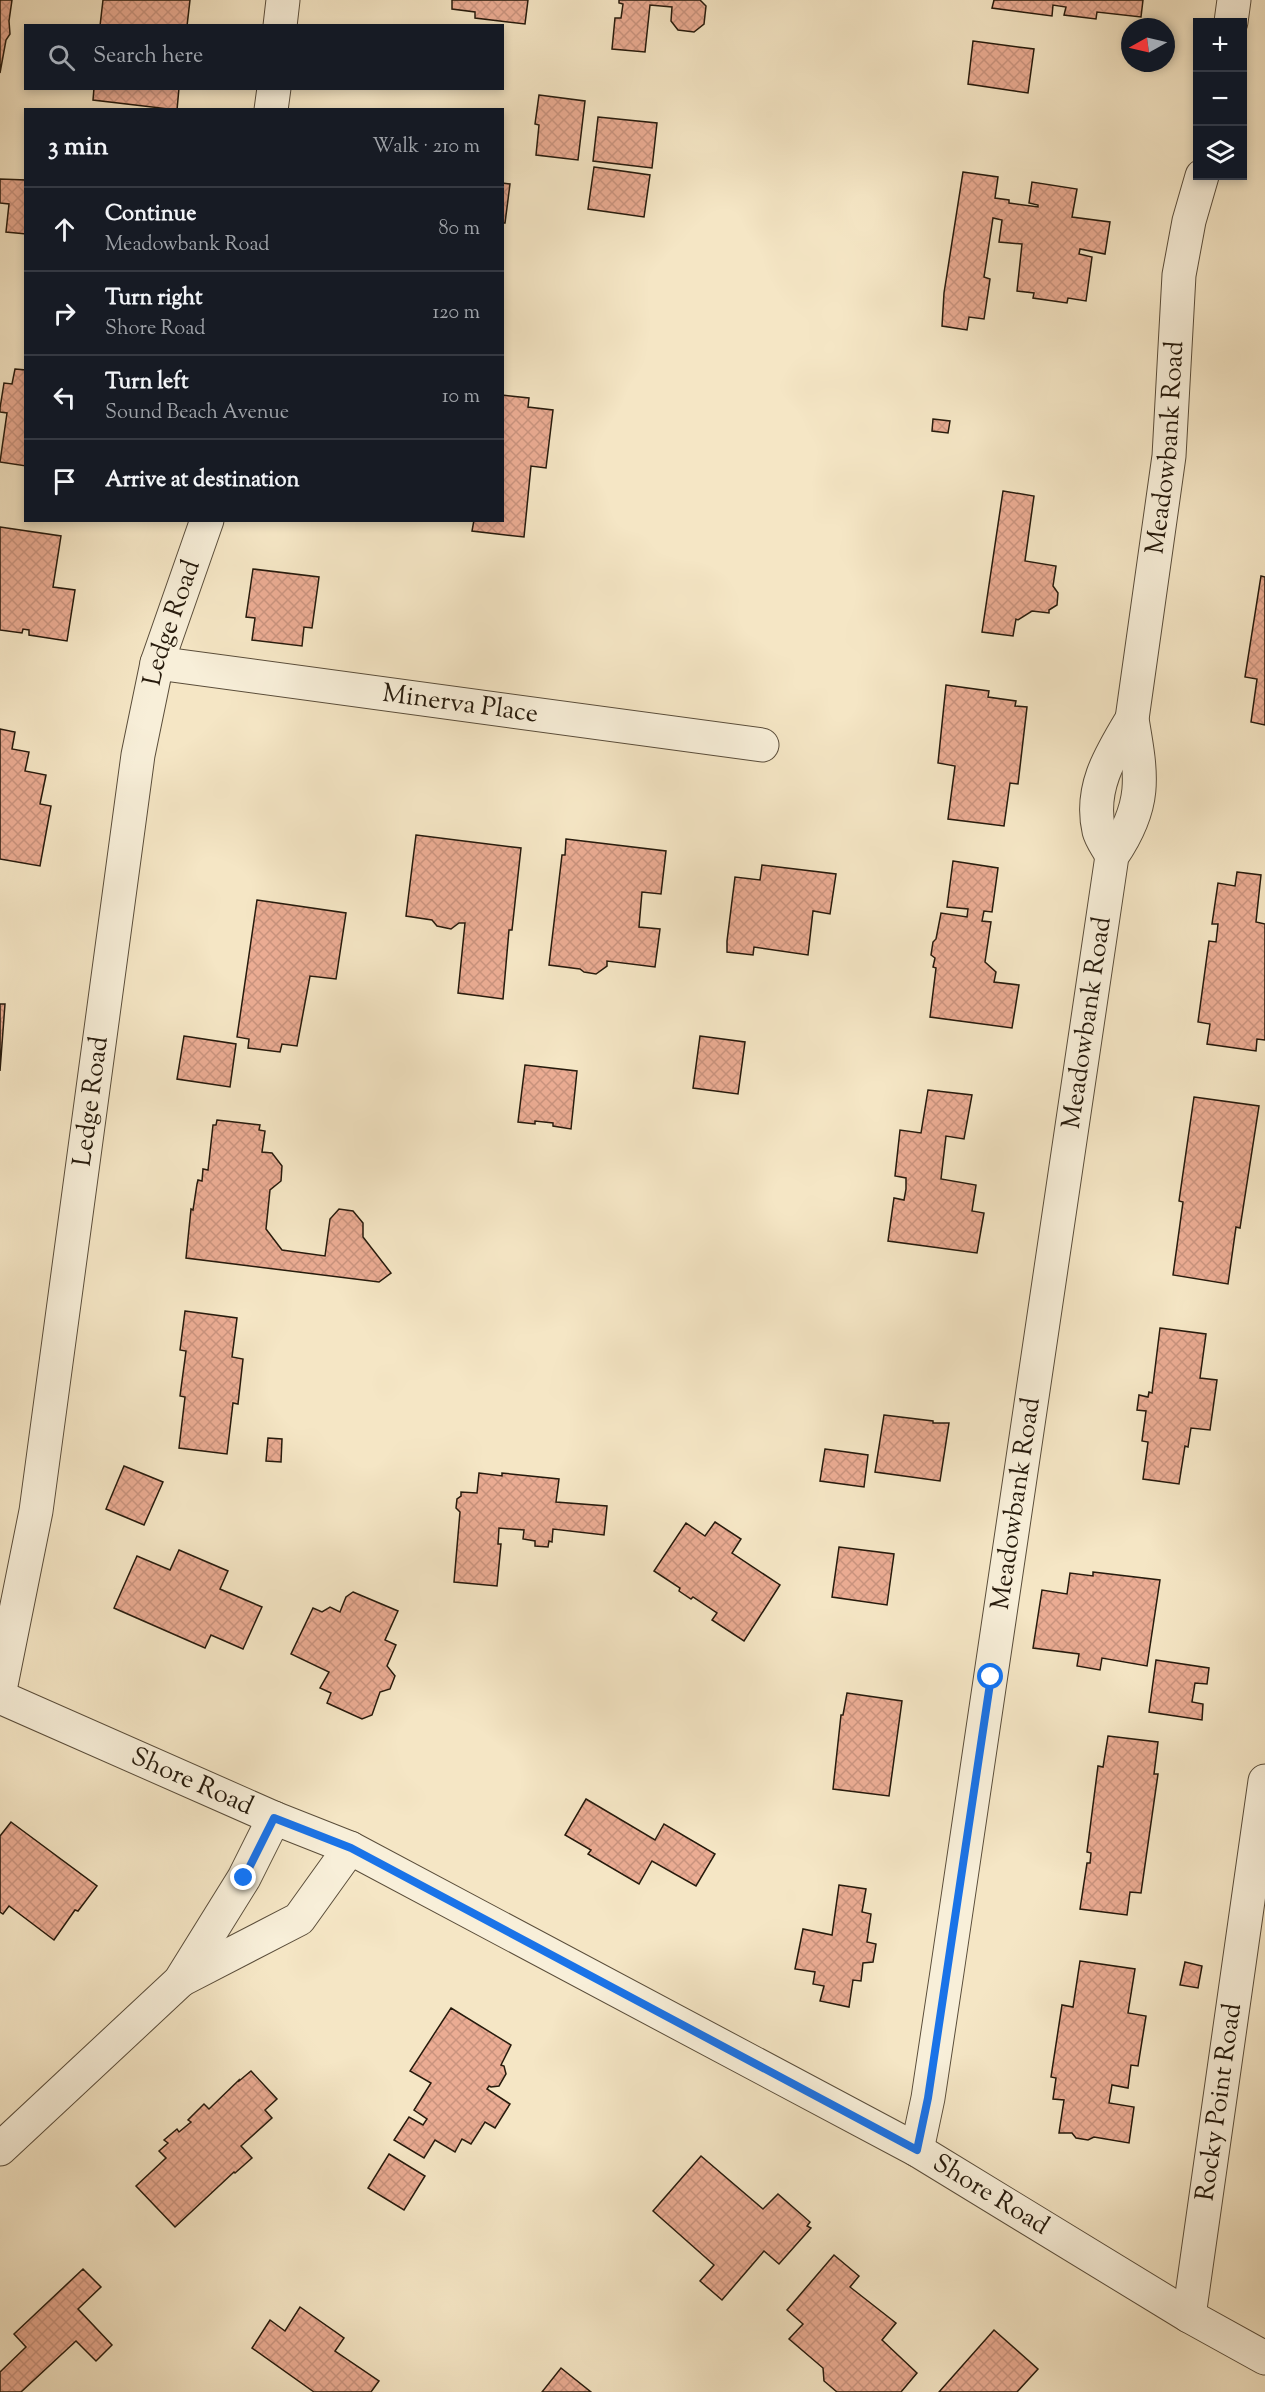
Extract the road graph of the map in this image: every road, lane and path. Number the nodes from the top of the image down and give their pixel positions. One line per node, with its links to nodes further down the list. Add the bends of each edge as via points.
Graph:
1 (283, 0): 4 (street)
2 (1234, 0): 3 (street)
3 (1232, 18)
4 (280, 24)
5 (274, 90): 6 (street)
6 (271, 108)
7 (1201, 180): 18 (street, Meadowbank Road, via 1179,275 1168,456 1132,718 1139,759 1139,797 1126,834 1112,856 949,1962)
8 (206, 522): 9 (street, Ledge Road)
9 (158, 663): 10 (street, Minerva Place); 11 (street, Ledge Road, via 134,778 36,1511)
10 (762, 745)
11 (0, 1690)
12 (0, 1697): 14 (street, Shore Road)
13 (1265, 1781): 19 (street, Rocky Point Road)
14 (274, 1818): 15 (street, Shore Road); 16 (street, via 244,1878)
15 (351, 1848): 16 (street, via 299,1918); 18 (street, Shore Road)
16 (180, 1981): 17 (street)
17 (0, 2149)
18 (917, 2150): 19 (street, Shore Road)
19 (1188, 2316): 20 (street, Shore Road)
20 (1265, 2358)

